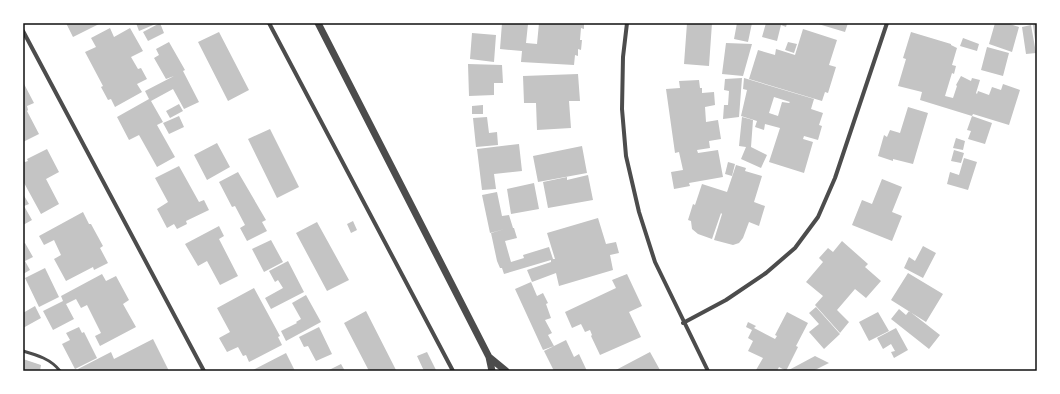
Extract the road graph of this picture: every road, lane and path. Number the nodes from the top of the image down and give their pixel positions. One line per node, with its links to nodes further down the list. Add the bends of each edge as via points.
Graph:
1 (269, 23): 11 (street)
2 (318, 23): 8 (street)
3 (627, 23): 6 (street, via 623,57 622,109 626,156 639,212 655,262)
4 (887, 23): 6 (street, via 835,178 818,217 795,248 766,272 726,300)
5 (23, 31): 10 (street)
6 (683, 323): 14 (street)
7 (23, 351): 9 (lane, via 52,362)
8 (489, 357): 12 (street); 13 (street)
9 (60, 371)
10 (204, 371)
11 (453, 371)
12 (492, 371)
13 (506, 371)
14 (708, 371)

